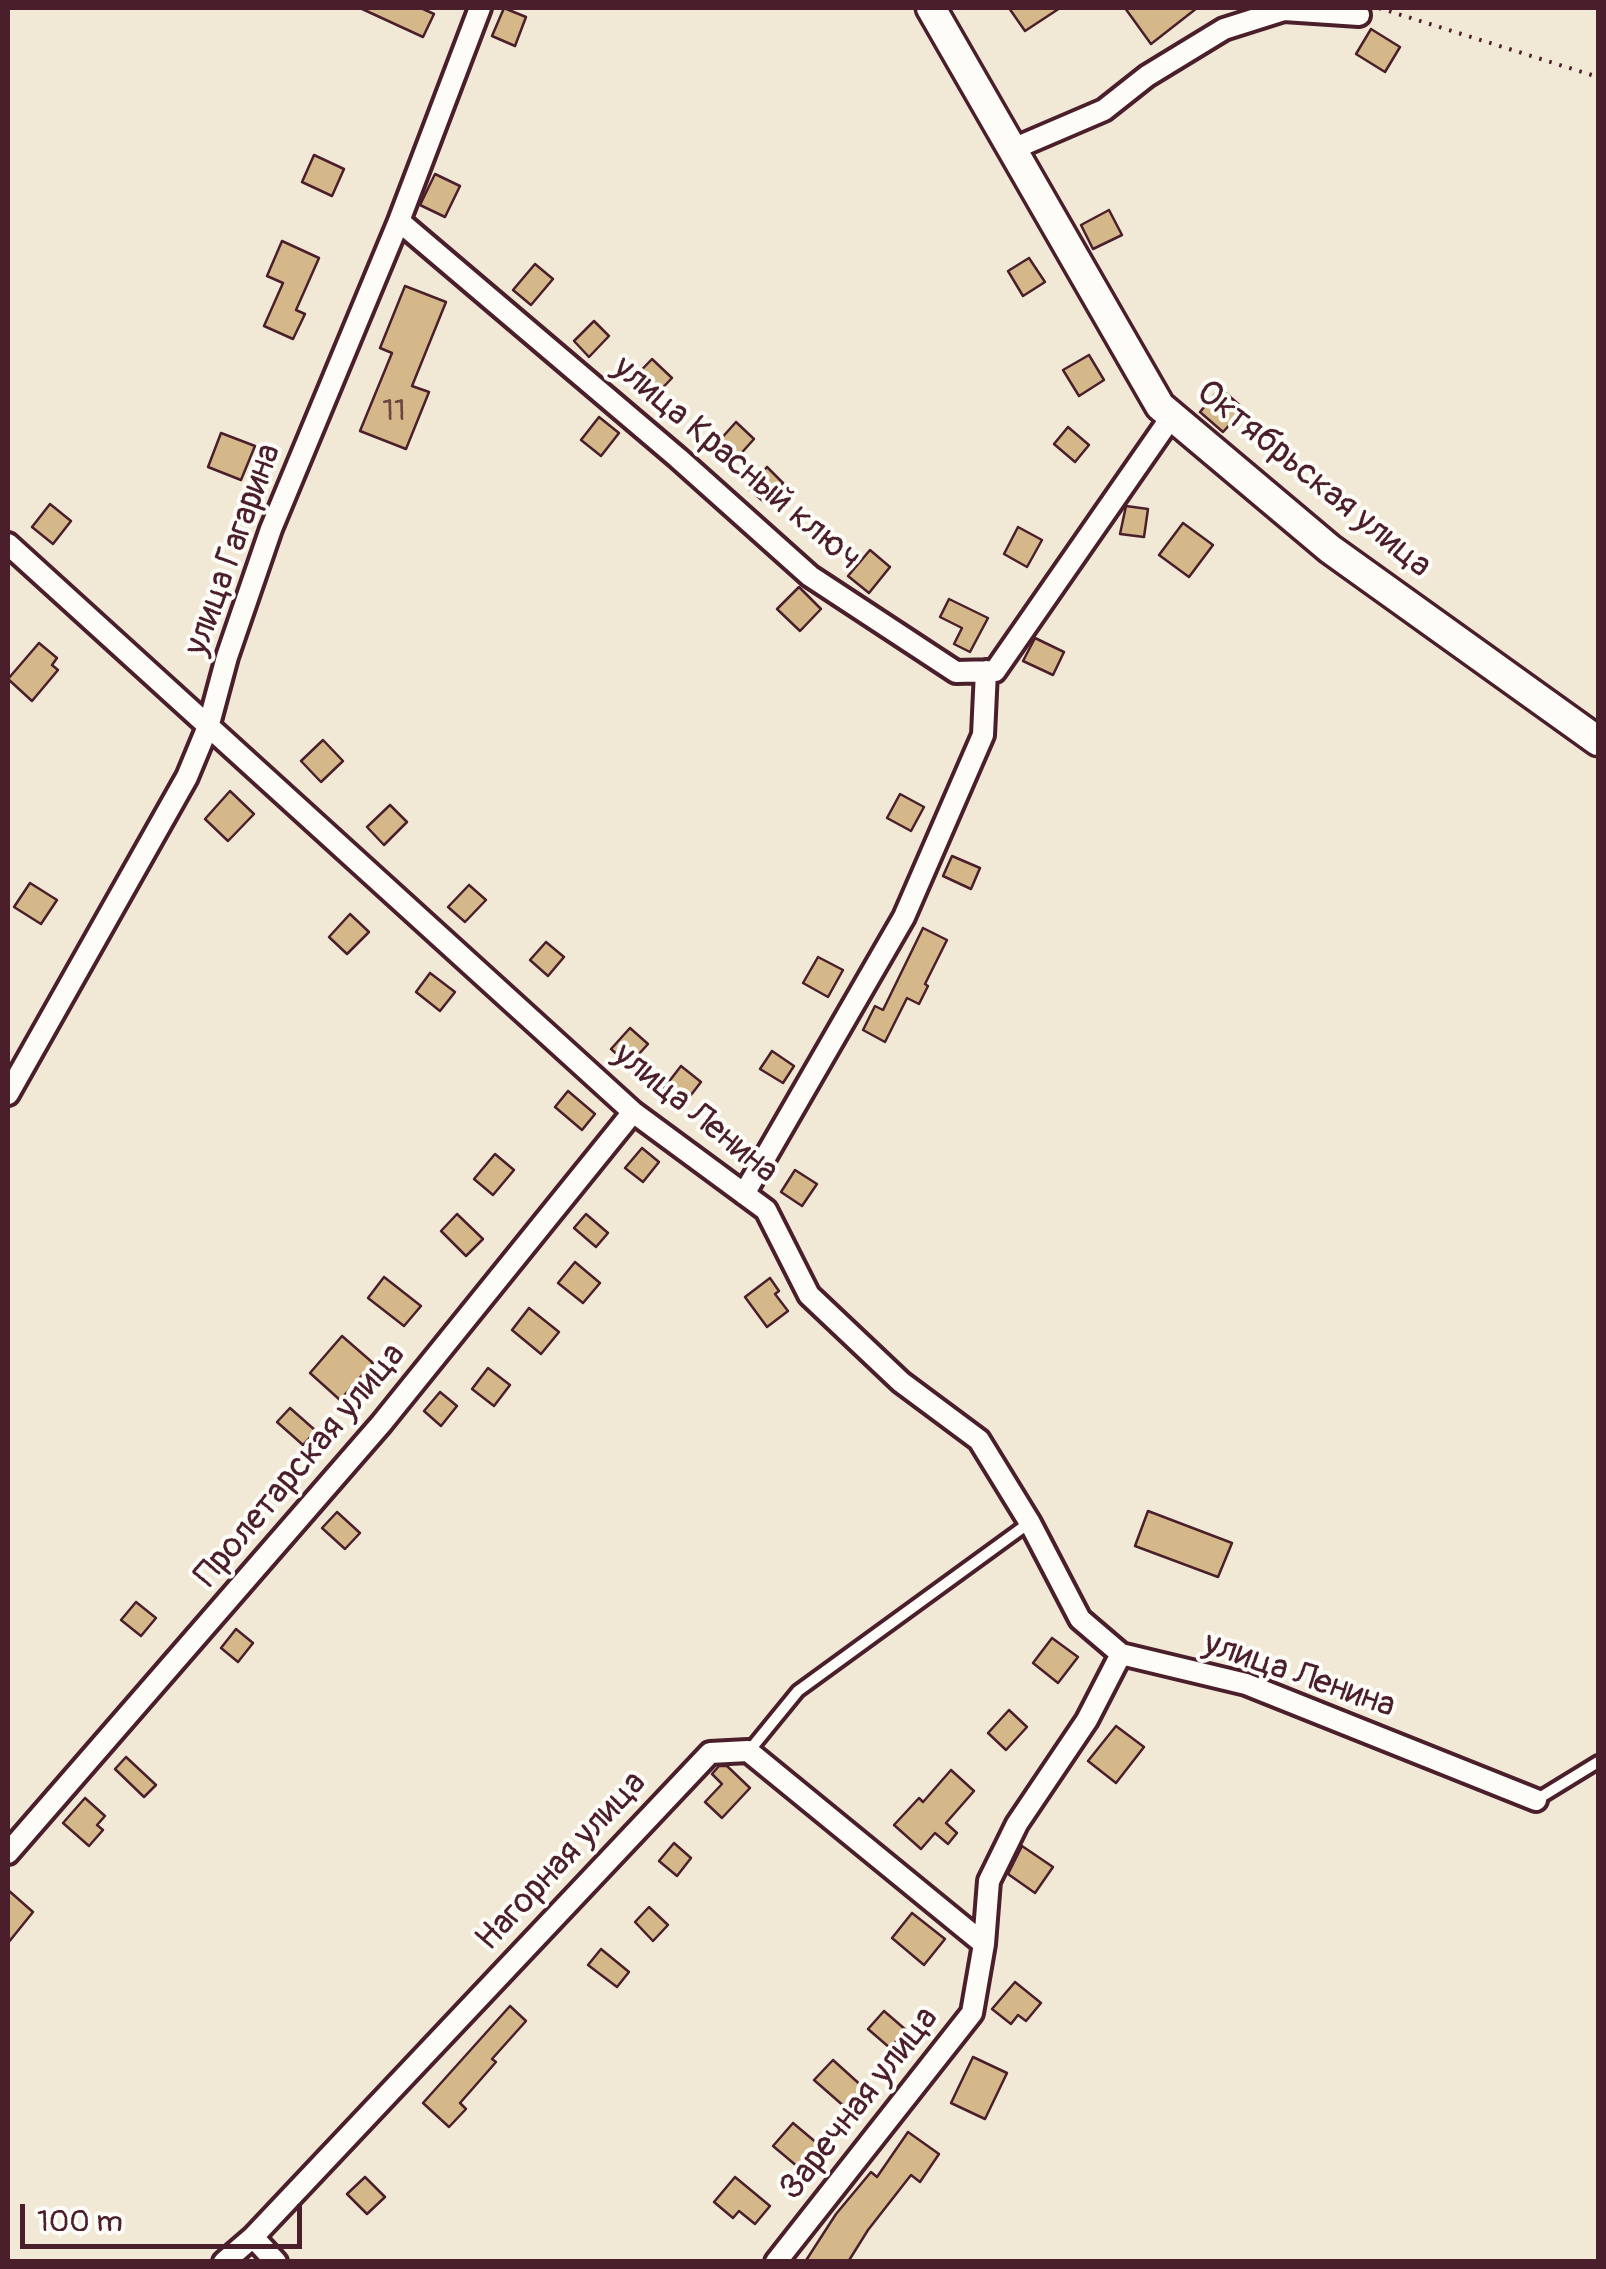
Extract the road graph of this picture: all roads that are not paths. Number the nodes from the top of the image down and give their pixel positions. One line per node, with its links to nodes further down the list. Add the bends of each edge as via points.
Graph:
1 (480, 8): 5 (street, улица Гагарина)
2 (931, 8): 4 (street, Октябрьская улица)
3 (1369, 10): 4 (street, via 1284,10 1224,29 1104,110)
4 (1013, 150): 6 (street, Октябрьская улица, via 1160,406)
5 (399, 221): 8 (street, улица Красный ключ, via 810,576 956,672); 9 (street, улица Гагарина, via 271,529)
6 (1172, 416): 8 (street, via 996,671); 10 (street, Октябрьская улица, via 1330,549)
7 (8, 544): 9 (street, улица Ленина)
8 (986, 671): 13 (street, via 984,735 904,917)
9 (209, 724): 11 (street, улица Гагарина, via 187,776); 12 (street, улица Ленина)
10 (1598, 741)
11 (8, 1094)
12 (633, 1112): 13 (street, улица Ленина); 19 (street, Пролетарская улица, via 381,1424)
13 (744, 1194): 14 (street, улица Ленина, via 766,1210 809,1295 901,1382 979,1440)
14 (1030, 1523): 15 (street, улица Ленина, via 1080,1619); 16 (lane, via 798,1692)
15 (1122, 1654): 18 (street, улица Ленина, via 1246,1684); 20 (street, Заречная улица, via 989,1880)
16 (748, 1752): 20 (street); 21 (street, Нагорная улица, via 710,1753)
17 (1598, 1762): 18 (lane)
18 (1536, 1800)
19 (8, 1853)
20 (984, 1944): 24 (street, Заречная улица, via 972,2013)
21 (253, 2236): 22 (street, Нагорная улица); 23 (street)
22 (224, 2262)
23 (276, 2262)
24 (776, 2262)

